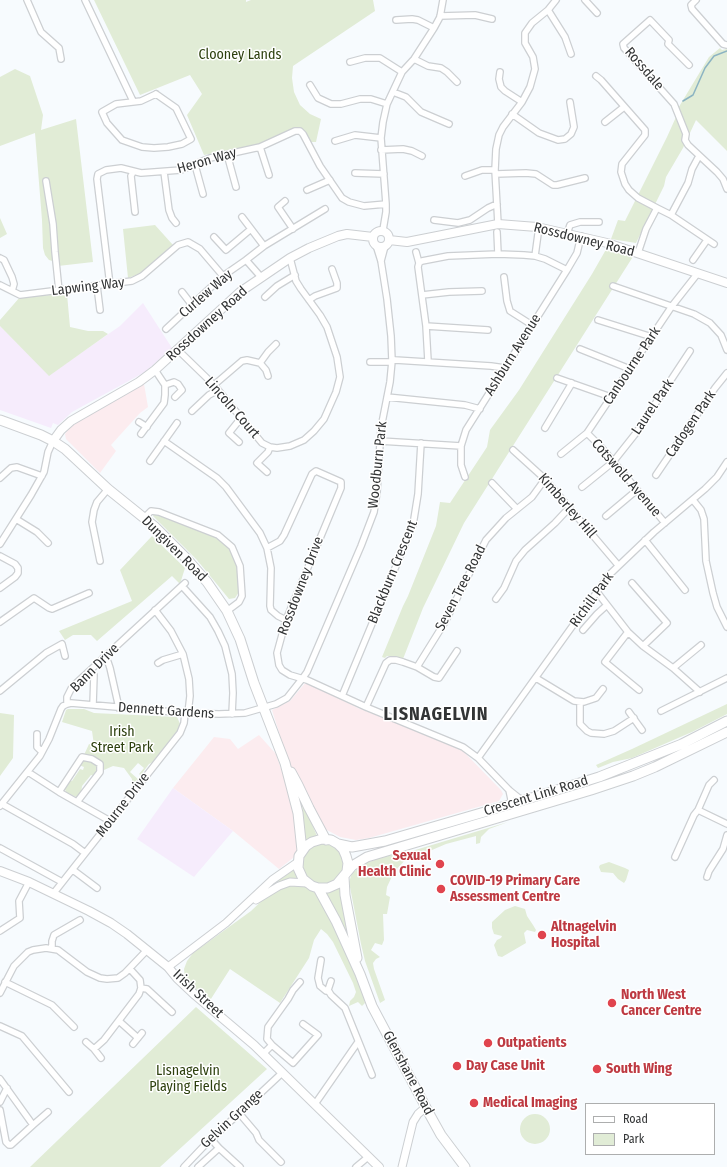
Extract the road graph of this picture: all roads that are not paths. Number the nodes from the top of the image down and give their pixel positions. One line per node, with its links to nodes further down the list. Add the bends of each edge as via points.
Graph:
1 (28, 0): 15 (street, via 41,32 59,48)
2 (85, 0): 25 (street)
3 (443, 0): 9 (street)
4 (556, 0): 7 (street)
5 (585, 0): 8 (street)
6 (696, 0): 13 (street, via 691,8 723,44)
7 (549, 5): 14 (street); 26 (street, via 525,33 525,43 534,57 535,69)
8 (597, 13)
9 (440, 17): 10 (street, via 475,15); 12 (street)
10 (492, 18)
11 (396, 20): 12 (street, via 418,20)
12 (434, 28): 16 (street)
13 (727, 45)
14 (571, 54)
15 (61, 59)
16 (414, 59): 19 (street); 22 (street, via 428,66 440,68)
17 (350, 62): 19 (street, via 380,58)
18 (689, 65): 39 (street, Rossdale, via 668,44 669,40 650,20 624,44 624,48 674,104 686,134 685,140)
19 (402, 72): 24 (street)
20 (500, 72): 26 (street, via 501,86)
21 (596, 76): 29 (street)
22 (457, 82)
23 (310, 85): 28 (street, via 318,98 331,104 371,99)
24 (393, 92): 28 (street); 32 (street, via 406,97 421,112)
25 (133, 101): 25 (street, via 141,101 156,94 176,108 190,138 182,144 154,148 137,146 122,140 107,123 102,112 116,104)
26 (522, 102): 30 (street)
27 (570, 102): 30 (street, via 574,127 565,139 554,139 539,133)
28 (387, 104): 33 (street)
29 (624, 107): 31 (street); 58 (street, via 644,130 645,135 622,164 621,172 629,190)
30 (512, 114): 43 (street, via 499,135)
31 (605, 122)
32 (449, 124)
33 (380, 138): 34 (street, via 356,135); 36 (street)
34 (335, 142)
35 (260, 147): 37 (street, Heron Way); 46 (street); 49 (street, Heron Way, via 300,131)
36 (381, 150): 38 (street, via 412,150); 45 (street)
37 (227, 154): 40 (street, Heron Way); 51 (street)
38 (422, 156)
39 (699, 156): 52 (street, Rossdale, via 723,179); 61 (street)
40 (194, 165): 42 (street, Heron Way); 54 (street)
41 (133, 172): 42 (street, Heron Way); 60 (street); 97 (street, Heron Way, via 112,168 98,174 97,178)
42 (164, 172): 65 (street, via 169,210)
43 (495, 172): 47 (street, via 482,170); 48 (street, via 536,174 553,185); 57 (street)
44 (355, 173): 45 (street)
45 (384, 174): 56 (street)
46 (269, 175)
47 (464, 176)
48 (585, 178)
49 (330, 180): 53 (street); 56 (street, Heron Way, via 342,198 349,202 364,206)
50 (46, 181): 102 (street)
51 (236, 187)
52 (727, 189)
53 (307, 190)
54 (203, 194)
55 (285, 202): 68 (street, via 278,207)
56 (386, 204): 69 (street)
57 (497, 204): 63 (street, via 470,220 458,223); 66 (street)
58 (657, 208): 61 (street); 80 (street)
59 (326, 209): 68 (street, Curlew Way)
60 (135, 212)
61 (670, 214): 74 (street)
62 (242, 217): 67 (street)
63 (434, 220)
64 (598, 222): 71 (street, via 580,222 570,226)
65 (176, 223)
66 (497, 228): 71 (main road, Rossdowney Road, via 537,227); 76 (main road, Rossdowney Road); 81 (street)
67 (251, 229): 73 (street, via 226,250); 78 (street)
68 (293, 229): 78 (street, Curlew Way)
69 (383, 230): 75 (main road, via 378,231); 76 (main road, via 387,233)
70 (538, 234): 82 (street)
71 (567, 234): 72 (main road, Rossdowney Road)
72 (581, 236): 80 (main road, Rossdowney Road); 90 (street, Ashburn Avenue)
73 (214, 237)
74 (707, 240): 77 (street); 86 (street)
75 (375, 241): 76 (main road, via 381,247); 84 (main road, Rossdowney Road, via 347,234); 87 (street, Woodburn Park)
76 (387, 243): 87 (street, Woodburn Park)
77 (714, 244)
78 (264, 246): 85 (street, Curlew Way)
79 (416, 252): 88 (street)
80 (638, 253): 91 (main road, Rossdowney Road)
81 (498, 254): 82 (street); 88 (street, via 448,256)
82 (535, 256): 90 (street)
83 (0, 258): 101 (street, via 4,260 12,277)
84 (290, 258): 92 (street, Lincoln Court); 94 (main road, Rossdowney Road)
85 (246, 260): 93 (street, Curlew Way); 94 (street)
86 (693, 260)
87 (380, 261): 122 (street, Woodburn Park, via 389,317)
88 (419, 263): 105 (street)
89 (332, 268): 107 (street, via 337,288)
90 (567, 270): 112 (street, Ashburn Avenue)
91 (698, 273): 96 (main road, Rossdowney Road); 109 (street, Canbourne Park)
92 (295, 275): 106 (street); 107 (street, Lincoln Court)
93 (224, 276): 97 (street, Lapwing Way, via 200,249 188,242 178,245 137,279); 108 (street, Curlew Way)
94 (261, 277): 119 (main road, Rossdowney Road, via 240,292)
95 (504, 277): 112 (street, via 510,311)
96 (727, 283)
97 (110, 285): 98 (street, Lapwing Way)
98 (97, 286): 102 (street, Lapwing Way); 110 (street)
99 (613, 286): 109 (street)
100 (1, 288): 101 (street)
101 (12, 291): 102 (street, Lapwing Way, via 20,294)
102 (59, 291)
103 (482, 291): 105 (street)
104 (182, 292): 108 (street)
105 (422, 295): 113 (street)
106 (265, 297)
107 (309, 300): 155 (street, Lincoln Court, via 328,331 337,357 339,382 324,419 314,431 304,440 290,446)
108 (192, 305): 114 (street, Curlew Way)
109 (672, 306): 116 (street, Canbourne Park); 121 (street, via 710,323 720,335)
110 (100, 310)
111 (598, 320): 116 (street)
112 (532, 325): 126 (street, Ashburn Avenue)
113 (426, 326): 115 (street); 123 (street)
114 (166, 329)
115 (488, 330)
116 (652, 337): 127 (street, Canbourne Park)
117 (276, 344): 125 (street)
118 (580, 349): 127 (street)
119 (178, 350): 128 (main road, Rossdowney Road); 134 (street, Lincoln Court)
120 (690, 350): 159 (street, Laurel Park, via 636,433)
121 (727, 350)
122 (392, 361): 123 (street); 124 (street); 137 (street, Woodburn Park)
123 (428, 361): 126 (street)
124 (370, 362)
125 (260, 363): 130 (street); 134 (street, via 242,361)
126 (505, 368): 139 (street, Ashburn Avenue)
127 (630, 369): 138 (street, Canbourne Park)
128 (155, 370): 133 (street); 149 (main road, Rossdowney Road, via 72,421)
129 (727, 373): 162 (street, Cadogen Park)
130 (268, 376)
131 (557, 378): 132 (street)
132 (572, 383): 138 (street); 146 (street)
133 (165, 385): 136 (street, via 174,382 178,384 182,390); 145 (street, via 164,403)
134 (214, 385): 135 (street, Lincoln Court)
135 (218, 390): 140 (street); 141 (street, Lincoln Court)
136 (175, 397)
137 (388, 397): 139 (street, via 465,404); 151 (street, Woodburn Park)
138 (611, 398): 147 (street, Canbourne Park)
139 (480, 409): 154 (street, Ashburn Avenue, via 466,430)
140 (192, 411)
141 (242, 418): 152 (street, via 229,433); 155 (street, Lincoln Court, via 262,443)
142 (0, 420): 149 (highway, Dungiven Road)
143 (139, 422): 145 (street)
144 (177, 423): 150 (street)
145 (147, 427): 148 (street)
146 (544, 428)
147 (587, 433): 157 (street, Canbourne Park); 159 (street, Cotswold Avenue)
148 (141, 434)
149 (53, 441): 163 (street, via 48,450); 169 (highway, Dungiven Road)
150 (164, 441): 158 (street); 181 (street, via 226,487 260,533)
151 (380, 441): 153 (street); 211 (street, Woodburn Park, via 374,512)
152 (239, 442)
153 (421, 443): 154 (street); 216 (street, Blackburn Crescent, via 417,506 413,525)
154 (461, 446): 164 (street, Ashburn Avenue, via 460,465)
155 (270, 447): 161 (street, via 257,463)
156 (513, 450): 166 (street, Kimberley Hill)
157 (561, 454)
158 (150, 461)
159 (613, 462): 168 (street, Laurel Park); 170 (street, Cotswold Avenue)
160 (727, 462): 171 (street, Richill Park, via 711,483)
161 (267, 472)
162 (656, 475)
163 (42, 476): 165 (street, via 17,467 11,468); 176 (street)
164 (465, 477)
165 (0, 478)
166 (545, 479): 172 (street, Kimberley Hill); 173 (street, Seven Tree Road, via 532,497)
167 (492, 483): 173 (street)
168 (582, 487)
169 (108, 489): 175 (highway, Dungiven Road); 183 (street, via 97,502 93,516)
170 (638, 490): 174 (street); 177 (street, Cotswold Avenue)
171 (693, 500): 177 (street, Richill Park); 196 (street, via 704,519 706,561 717,607)
172 (569, 508): 184 (street, Kimberley Hill); 190 (street, via 525,550)
173 (517, 509): 206 (street, Seven Tree Road, via 486,540 445,622)
174 (606, 516)
175 (144, 518): 193 (highway, Dungiven Road, via 194,566); 193 (street, via 151,511 159,512 218,535 232,547 240,566 242,596 239,602)
176 (16, 519): 179 (street, via 37,532); 180 (street)
177 (665, 523): 178 (street, Richill Park)
178 (646, 540): 184 (street, Richill Park); 187 (street)
179 (48, 543)
180 (0, 544)
181 (267, 548): 194 (street, via 271,568 271,610); 194 (street, Rossdowney Drive, via 280,541 284,535 312,474 316,471 342,482)
182 (0, 556): 186 (street, via 18,568 18,573)
183 (100, 561)
184 (618, 565): 188 (street, Richill Park)
185 (632, 583): 200 (street, via 668,623)
186 (0, 588)
187 (685, 590)
188 (597, 592): 191 (street); 209 (street, Richill Park)
189 (89, 593): 195 (street, via 52,608 34,598)
190 (496, 599)
191 (607, 605): 197 (street); 198 (street)
192 (155, 610): 202 (street, Mourne Drive, via 171,631); 204 (street, Bann Drive); 226 (street, Bann Drive, via 183,584 210,617 225,646 232,674)
193 (227, 611): 220 (highway, Dungiven Road, via 240,639)
194 (286, 620): 211 (street, Rossdowney Drive, via 277,653 279,665 282,670)
195 (0, 622)
196 (727, 627)
197 (583, 630)
198 (628, 632): 200 (street); 213 (street, via 605,662)
199 (701, 645): 207 (street)
200 (643, 646): 207 (street)
201 (457, 651): 206 (street, via 439,678)
202 (183, 654): 205 (street); 225 (street, Mourne Drive, via 189,679)
203 (65, 656): 214 (street, via 62,644 46,653)
204 (103, 658): 208 (street, Bann Drive); 222 (street, via 110,668)
205 (158, 663)
206 (417, 667): 221 (street, via 396,660 386,663)
207 (673, 668): 215 (street)
208 (90, 670): 218 (street, Bann Drive, via 72,687); 219 (street, via 94,675)
209 (536, 678): 217 (street); 233 (street, Richill Park)
210 (727, 678): 215 (street)
211 (302, 679): 216 (street, Rossdowney Drive); 220 (street, Woodburn Park, via 287,698)
212 (603, 689): 217 (street, via 596,698)
213 (639, 690)
214 (0, 691)
215 (700, 692): 223 (street)
216 (342, 696): 221 (street, Rossdowney Drive)
217 (580, 702): 227 (street, via 580,724 591,733 604,734)
218 (67, 704): 219 (street, Dennett Gardens); 232 (street, Bann Drive, via 61,709)
219 (93, 705): 222 (street, Dennett Gardens)
220 (264, 707): 226 (street, Dennett Gardens); 234 (highway, Dungiven Road)
221 (366, 707): 233 (street, Rossdowney Drive, via 463,746)
222 (118, 708): 225 (street, Dennett Gardens)
223 (661, 711)
224 (628, 712): 227 (street)
225 (187, 713): 226 (street, Dennett Gardens); 245 (street, Mourne Drive, via 180,733)
226 (232, 714)
227 (634, 718): 229 (street)
228 (727, 721): 239 (highway, Crescent Link Road, via 682,744 599,777)
229 (642, 730)
230 (727, 732): 244 (highway, Crescent Link Road, via 642,773)
231 (37, 734): 232 (street, via 36,746)
232 (42, 752): 235 (street, Bann Drive)
233 (478, 758): 237 (street, Rossdowney Drive)
234 (285, 763): 248 (highway, Dungiven Road); 251 (highway, Dungiven Road, via 298,813)
235 (28, 772): 238 (street); 242 (street, Bann Drive)
236 (714, 780): 243 (street)
237 (508, 790): 239 (street); 241 (street)
238 (59, 792): 240 (street); 240 (street, via 82,757 92,759 100,764 100,772)
239 (525, 800): 241 (highway, Crescent Link Road)
240 (77, 802): 245 (street)
241 (512, 804): 244 (street); 249 (highway, Crescent Link Road, via 384,841 352,847)
242 (1, 805): 252 (street)
243 (698, 810): 246 (street); 253 (street)
244 (521, 811): 257 (highway, Crescent Link Road, via 378,853 352,866)
245 (110, 821): 252 (street, Mourne Drive)
246 (727, 824)
247 (727, 835): 258 (street, via 723,849)
248 (326, 840): 249 (highway); 251 (highway, via 312,842)
249 (338, 844): 257 (highway, via 343,849 348,864)
250 (0, 848): 260 (street)
251 (302, 851): 254 (highway)
252 (85, 853): 255 (street, Mourne Drive)
253 (675, 857)
254 (298, 862): 261 (highway, via 300,873); 265 (street, via 272,880)
255 (73, 870): 260 (street, Mourne Drive); 262 (street)
256 (0, 871): 259 (main road, Irish Street)
257 (345, 874): 263 (highway, via 341,881 333,886); 273 (highway, Glenshane Road, via 345,895)
258 (707, 877)
259 (29, 882): 264 (main road, Irish Street); 267 (street, via 19,901 20,918)
260 (62, 882): 264 (street, Mourne Drive)
261 (307, 883): 263 (highway); 265 (street, via 290,882 279,886)
262 (97, 888)
263 (318, 888): 273 (highway, Glenshane Road)
264 (54, 894): 269 (main road, Irish Street, via 111,923)
265 (243, 907): 271 (street)
266 (80, 920): 268 (street, via 54,935)
267 (0, 931)
268 (52, 948): 272 (street, via 87,972 106,980 118,978); 275 (street, via 39,948 28,952 14,966)
269 (147, 950): 271 (main road, Irish Street); 272 (street)
270 (321, 960): 278 (street, via 318,978 320,986 326,992)
271 (168, 967): 290 (main road, Irish Street, via 195,995)
272 (130, 969): 277 (street, via 140,980)
273 (360, 974): 297 (highway, Glenshane Road, via 372,1006)
274 (331, 981): 278 (street)
275 (5, 982): 279 (street); 284 (street, via 52,1005)
276 (300, 982): 288 (street, via 268,1027 267,1039)
277 (141, 988): 280 (street, via 147,989); 281 (street)
278 (328, 990): 286 (street, via 345,1008)
279 (0, 993)
280 (172, 1012)
281 (119, 1021): 287 (street, via 140,1036); 289 (street)
282 (303, 1024): 288 (street, via 318,1036 292,1063)
283 (0, 1026): 296 (street, via 22,1036)
284 (74, 1027)
285 (86, 1042): 289 (street)
286 (358, 1042): 293 (street); 299 (street)
287 (133, 1044)
288 (272, 1045): 290 (street)
289 (94, 1049): 291 (street)
290 (263, 1054): 292 (main road, Irish Street)
291 (101, 1058)
292 (282, 1073): 299 (main road, Irish Street); 303 (street, Gelvin Grange)
293 (372, 1075)
294 (0, 1079): 295 (street)
295 (6, 1088): 298 (street); 305 (street)
296 (70, 1092)
297 (419, 1094): 300 (highway, Glenshane Road); 304 (street)
298 (0, 1102)
299 (314, 1104): 308 (main road, Irish Street)
300 (426, 1107): 304 (street); 316 (highway, Glenshane Road, via 441,1135)
301 (0, 1110): 305 (street, via 5,1141 9,1145)
302 (48, 1112): 305 (street)
303 (239, 1113): 306 (street, Gelvin Grange); 309 (street, via 259,1140)
304 (415, 1117): 315 (street)
305 (33, 1125)
306 (211, 1139): 307 (street); 310 (street, Gelvin Grange)
307 (220, 1148): 311 (street); 312 (street)
308 (368, 1156): 313 (street); 314 (main road, Irish Street)
309 (281, 1162)
310 (184, 1167)
311 (198, 1167)
312 (240, 1167)
313 (356, 1167)
314 (379, 1167)
315 (402, 1167)
316 (465, 1167)

